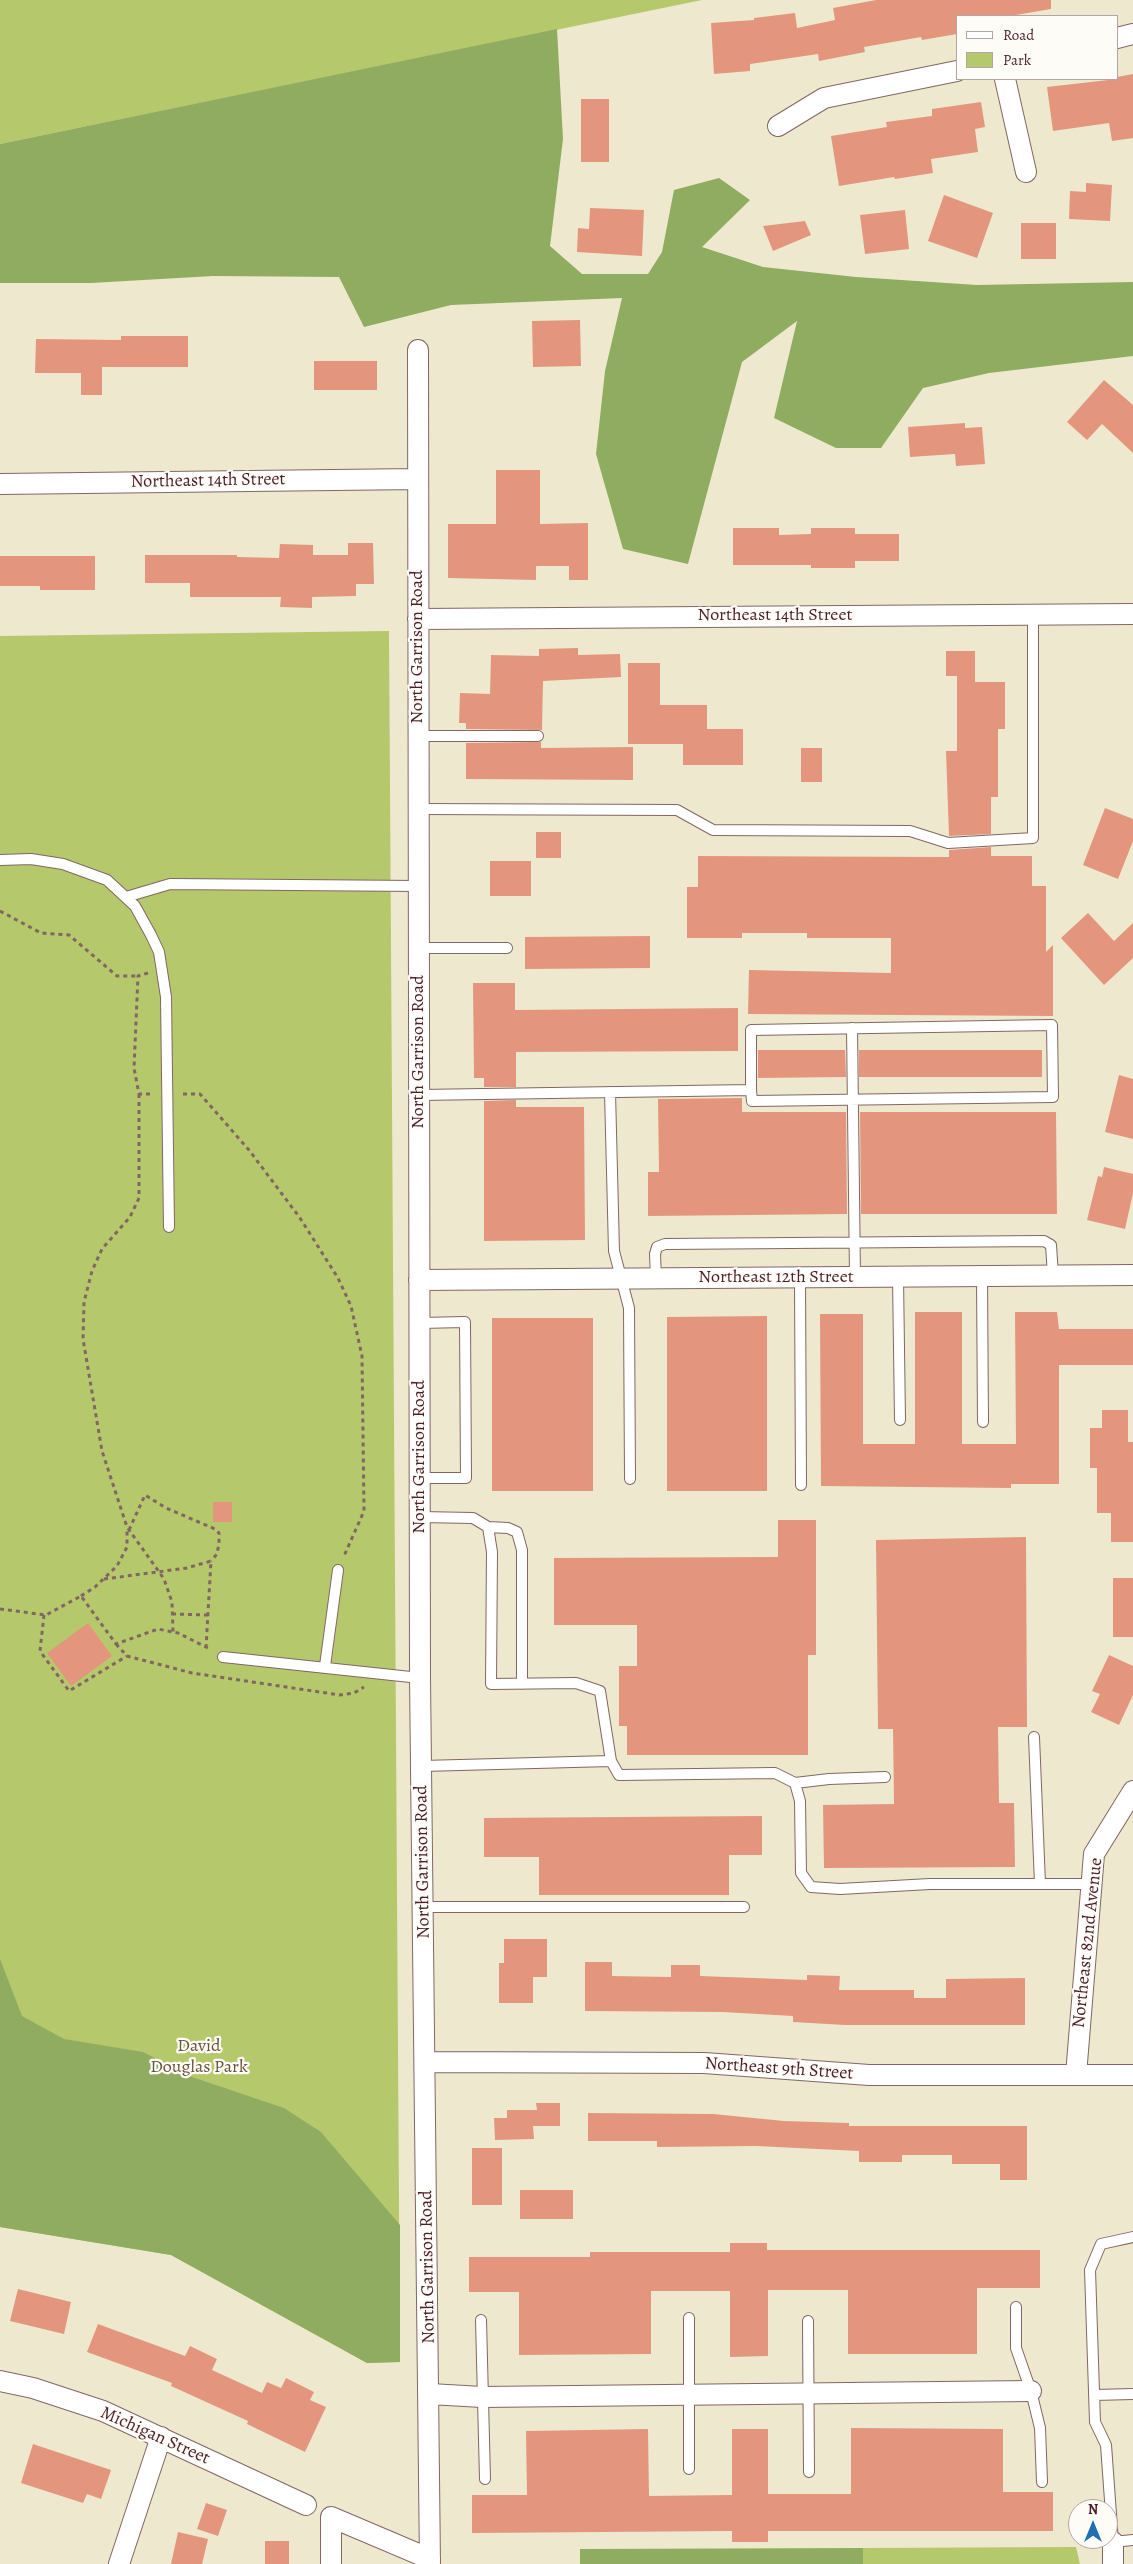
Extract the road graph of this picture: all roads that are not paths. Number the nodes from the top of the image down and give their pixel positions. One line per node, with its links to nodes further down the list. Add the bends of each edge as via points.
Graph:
1 (1133, 34): 2 (street)
2 (1118, 38)
3 (956, 71): 5 (street, via 824,98)
4 (1005, 80): 6 (street)
5 (778, 126)
6 (1026, 172)
7 (418, 350): 8 (street, North Garrison Road)
8 (417, 479): 9 (street, Northeast 14th Street); 12 (street, North Garrison Road)
9 (0, 484)
10 (1133, 614): 11 (street, Northeast 14th Street)
11 (1033, 615): 12 (street, Northeast 14th Street); 15 (lane, via 1033,838 948,843 910,832 713,830 677,810)
12 (418, 619): 13 (street, North Garrison Road)
13 (418, 736): 14 (lane); 15 (street, North Garrison Road)
14 (538, 736)
15 (418, 809): 17 (street, North Garrison Road)
16 (0, 860): 18 (lane, via 31,859 63,864 107,880)
17 (418, 886): 18 (lane, via 170,884); 19 (street, North Garrison Road)
18 (126, 897): 26 (lane, via 135,906 159,952 166,997)
19 (419, 948): 20 (lane); 24 (street, North Garrison Road)
20 (507, 948)
21 (852, 1028): 22 (lane, via 751,1030); 25 (lane); 25 (lane, via 1052,1025 1053,1097)
22 (752, 1090): 23 (lane); 25 (lane, via 752,1101)
23 (610, 1092): 24 (lane); 33 (lane, via 614,1250)
24 (419, 1095): 36 (street, North Garrison Road)
25 (852, 1100): 27 (lane)
26 (169, 1227)
27 (854, 1243): 30 (lane, via 1044,1241 1051,1245); 31 (lane); 34 (lane, via 665,1244 657,1247)
28 (1133, 1275): 30 (street, Northeast 12th Street)
29 (982, 1276): 30 (street, Northeast 12th Street); 32 (street, Northeast 12th Street); 39 (lane)
30 (1053, 1276)
31 (855, 1277): 32 (street, Northeast 12th Street); 35 (street, Northeast 12th Street)
32 (898, 1277): 38 (lane)
33 (622, 1278): 34 (street, Northeast 12th Street); 36 (street, Northeast 12th Street); 41 (lane, via 629,1308)
34 (656, 1278): 35 (street, Northeast 12th Street)
35 (800, 1278): 42 (lane)
36 (419, 1280): 37 (street, North Garrison Road)
37 (420, 1323): 40 (street, North Garrison Road); 40 (lane, via 465,1322 466,1478)
38 (900, 1420)
39 (983, 1422)
40 (420, 1478): 43 (street, North Garrison Road)
41 (630, 1480)
42 (801, 1485)
43 (420, 1517): 44 (lane, via 473,1518); 48 (street, North Garrison Road)
44 (488, 1527): 49 (lane, via 508,1528 517,1532 520,1539); 49 (lane, via 492,1552 491,1684)
45 (338, 1570): 47 (lane)
46 (223, 1657): 47 (lane)
47 (325, 1666): 48 (lane)
48 (420, 1678): 52 (street, North Garrison Road)
49 (522, 1684): 51 (lane, via 576,1682 600,1691)
50 (1034, 1738): 56 (lane)
51 (611, 1761): 52 (lane); 54 (lane, via 619,1775 775,1773)
52 (422, 1766): 58 (street, North Garrison Road)
53 (885, 1777): 54 (lane)
54 (795, 1783): 56 (lane, via 800,1801 801,1873 811,1887)
55 (1133, 1791): 57 (street, Northeast 82nd Avenue, via 1094,1854)
56 (1040, 1884): 57 (lane)
57 (1091, 1884): 61 (street, Northeast 82nd Avenue)
58 (423, 1907): 59 (lane); 60 (street, North Garrison Road)
59 (744, 1907)
60 (425, 2062): 61 (street, Northeast 9th Street, via 704,2063 869,2075); 70 (street, North Garrison Road)
61 (1076, 2075): 62 (street, Northeast 9th Street)
62 (1133, 2075)
63 (1133, 2237): 74 (lane, via 1101,2244 1090,2270)
64 (1016, 2307): 69 (lane, via 1016,2348)
65 (689, 2318): 73 (lane)
66 (481, 2320): 75 (lane)
67 (808, 2321): 71 (lane)
68 (0, 2381): 76 (street, Michigan Street, via 33,2388 103,2411)
69 (1031, 2392): 71 (street); 80 (lane, via 1040,2428)
70 (430, 2394): 75 (street); 86 (street, North Garrison Road)
71 (808, 2394): 73 (street); 78 (lane)
72 (1133, 2394): 74 (lane)
73 (688, 2395): 75 (street); 77 (lane)
74 (1094, 2395): 81 (lane, via 1095,2422 1106,2445)
75 (482, 2397): 79 (lane)
76 (161, 2437): 82 (street, Michigan Street); 87 (street)
77 (689, 2469)
78 (809, 2472)
79 (485, 2479)
80 (1042, 2482)
81 (1109, 2499)
82 (306, 2504)
83 (1133, 2540): 84 (lane)
84 (1118, 2541)
85 (1112, 2549): 89 (street)
86 (430, 2562): 88 (street, via 331,2517)
87 (119, 2564)
88 (331, 2564)
89 (1113, 2564)

